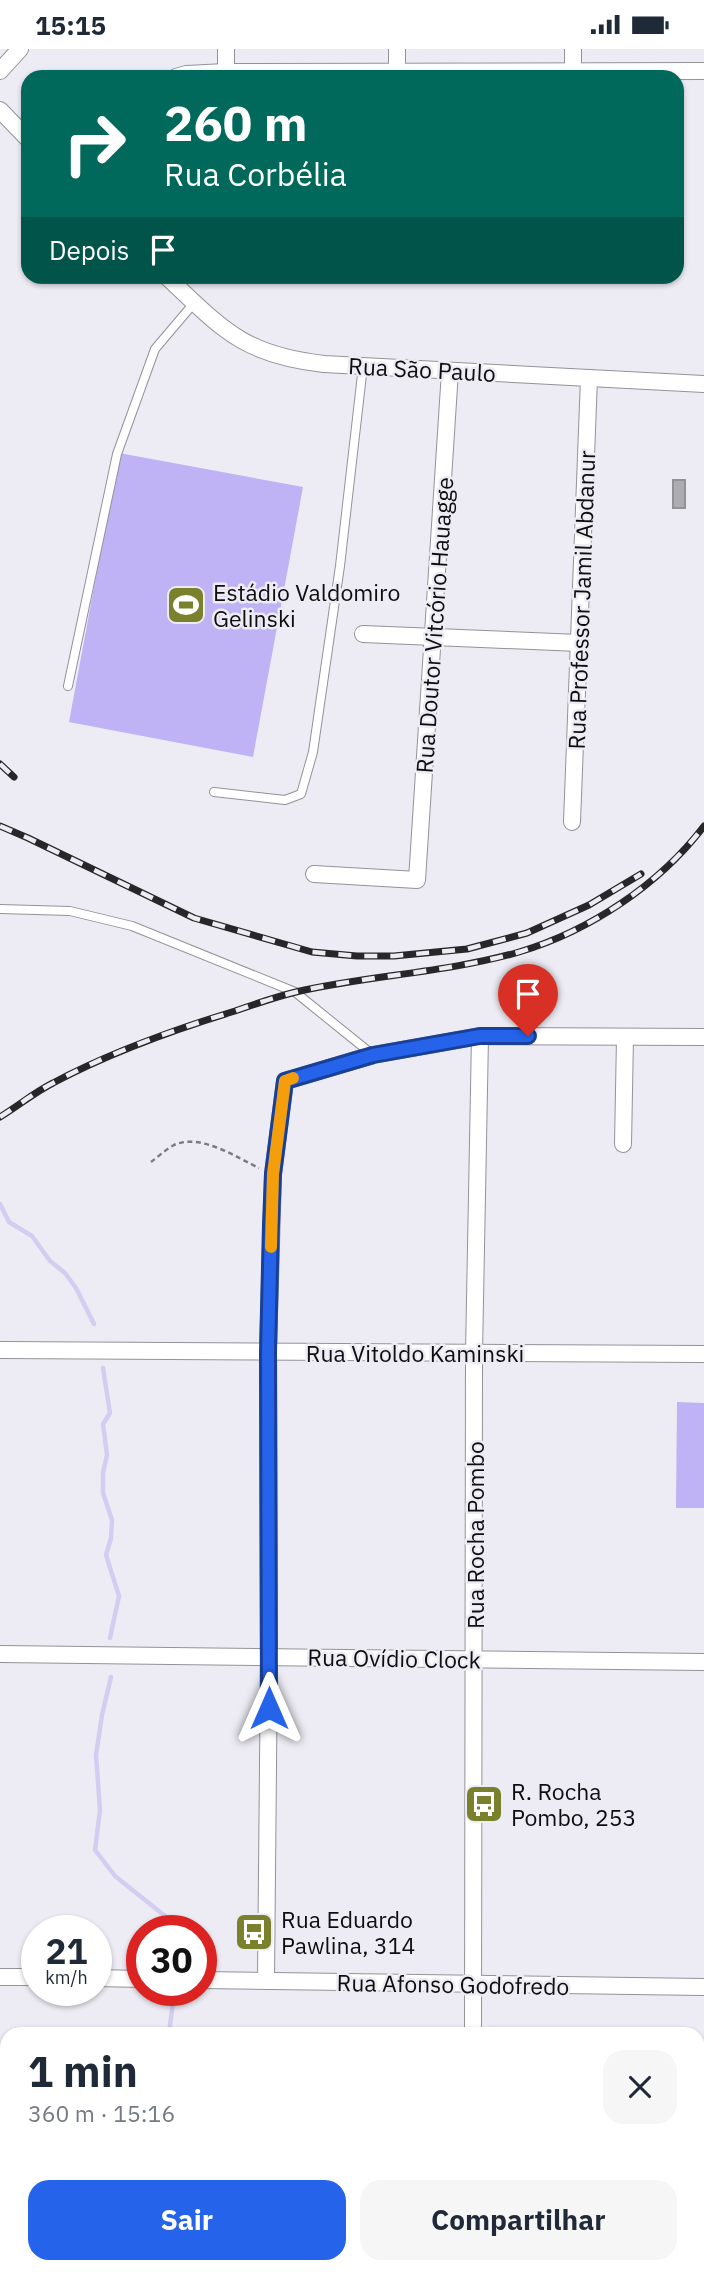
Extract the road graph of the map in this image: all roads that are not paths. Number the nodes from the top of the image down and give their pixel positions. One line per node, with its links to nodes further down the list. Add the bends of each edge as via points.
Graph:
1 (20, 49): 8 (street)
2 (226, 49): 5 (street)
3 (397, 49): 6 (street)
4 (573, 49): 7 (street)
5 (226, 70)
6 (397, 70)
7 (572, 70)
8 (0, 71)
9 (684, 71): 10 (street)
10 (704, 71)
11 (0, 110): 12 (street)
12 (21, 132)
13 (174, 284): 14 (street, Rua São Paulo)
14 (194, 303): 15 (street, Rua São Paulo, via 230,334 268,353 292,360); 22 (lane, via 155,349 117,454)
15 (363, 365): 16 (street, Rua São Paulo); 23 (lane, via 340,566 302,795 285,800)
16 (450, 371): 17 (street, Rua São Paulo); 20 (street, Rua Doutor Vitcório Hauagge)
17 (589, 377): 18 (street, Rua São Paulo); 21 (street, Rua Professor Jamil Abdanur)
18 (704, 384)
19 (363, 634): 20 (street)
20 (433, 637): 21 (street); 25 (street, Rua Doutor Vitcório Hauagge, via 417,880)
21 (579, 643): 24 (street, Rua Professor Jamil Abdanur)
22 (68, 687)
23 (214, 792)
24 (572, 822)
25 (314, 873)
26 (0, 909): 30 (lane, via 71,911 132,926 295,992)
27 (480, 1036): 29 (street); 30 (street); 34 (street, Rua Rocha Pombo)
28 (704, 1037): 29 (street)
29 (625, 1038): 31 (street)
30 (373, 1055): 33 (street, via 285,1081 273,1174)
31 (623, 1144)
32 (0, 1350): 33 (street, Rua Vitoldo Kaminski)
33 (268, 1352): 34 (street, Rua Vitoldo Kaminski); 37 (street)
34 (474, 1353): 35 (street, Rua Vitoldo Kaminski); 38 (street, Rua Rocha Pombo)
35 (704, 1355)
36 (0, 1654): 37 (street, Rua Ovídio Clock)
37 (269, 1657): 38 (street, Rua Ovídio Clock); 43 (street)
38 (475, 1659): 39 (street, Rua Ovídio Clock); 44 (street, Rua Rocha Pombo)
39 (704, 1661)
40 (0, 1977): 41 (street)
41 (21, 1977)
42 (217, 1980): 43 (street, Rua Afonso Godofredo)
43 (266, 1981): 44 (street, Rua Afonso Godofredo)
44 (474, 1984): 45 (street, Rua Afonso Godofredo); 46 (street, Rua Rocha Pombo)
45 (704, 1987)
46 (473, 2027)

